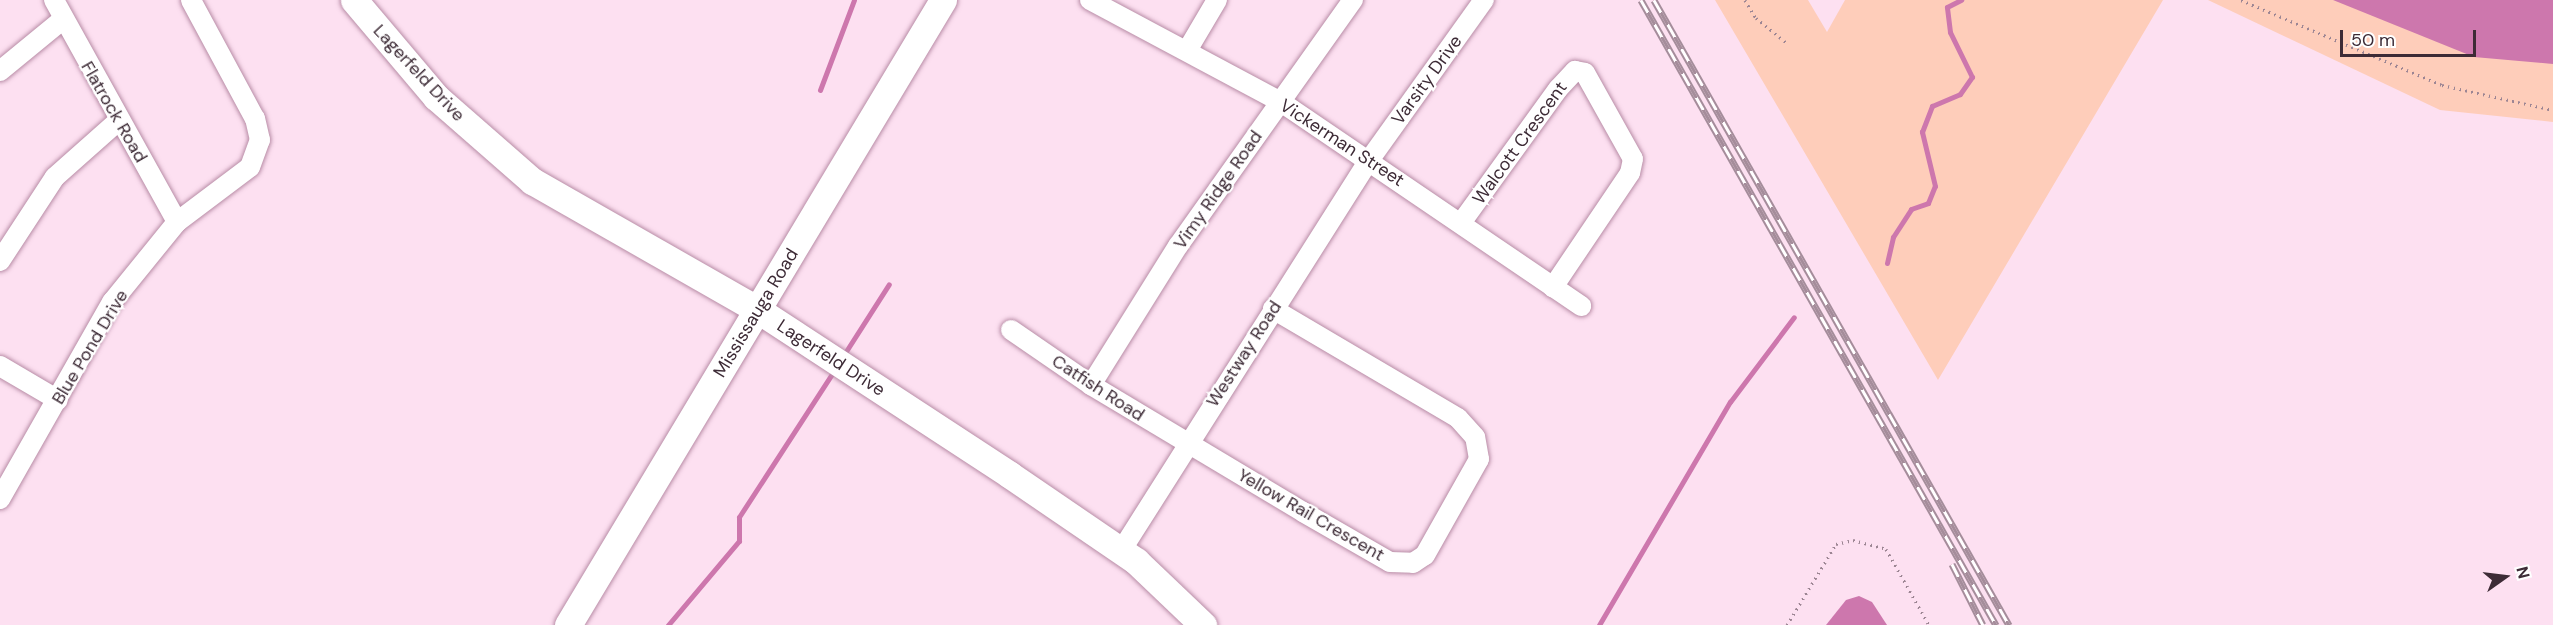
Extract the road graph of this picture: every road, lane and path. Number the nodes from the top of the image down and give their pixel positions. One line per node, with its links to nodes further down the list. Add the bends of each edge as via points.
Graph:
1 (54, 0): 11 (street, Flatrock Road)
2 (192, 0): 19 (street, Blue Pond Drive, via 255,119 260,140 250,167)
3 (354, 0): 25 (street, Lagerfeld Drive, via 436,97 532,182)
4 (943, 0): 25 (street, Mississauga Road)
5 (1090, 0): 13 (street, Vickerman Street, via 1159,39)
6 (1217, 0): 13 (street)
7 (1353, 0): 15 (street, Vimy Ridge Road)
8 (1484, 0): 18 (street, Varsity Drive)
9 (1745, 0): 12 (path, via 1756,18)
10 (2241, 0): 16 (path, via 2442,85)
11 (62, 20): 14 (street); 17 (street, Flatrock Road)
12 (1787, 43)
13 (1188, 48): 15 (street, Vickerman Street)
14 (0, 71)
15 (1281, 102): 18 (street, Vickerman Street); 28 (street, Vimy Ridge Road, via 1178,246)
16 (2553, 110)
17 (118, 120): 19 (street, Flatrock Road); 21 (street, via 55,177)
18 (1370, 159): 20 (street, Vickerman Street); 24 (street, Westway Road)
19 (177, 222): 29 (street, Blue Pond Drive, via 112,302)
20 (1461, 223): 22 (street, Vickerman Street); 22 (street, Walcott Crescent, via 1558,89 1575,71 1585,74 1633,159 1630,172)
21 (0, 261)
22 (1553, 287): 23 (street, Vickerman Street)
23 (1581, 306)
24 (1273, 309): 30 (street, Westway Road); 30 (street, Yellow Rail Crescent, via 1458,418 1475,437 1479,459 1425,555 1404,565 1390,561)
25 (758, 310): 32 (street, Lagerfeld Drive); 33 (street, Mississauga Road)
26 (1011, 330): 28 (street, Catfish Road)
27 (0, 366): 29 (street)
28 (1091, 385): 30 (street, Catfish Road)
29 (58, 400): 31 (street, Blue Pond Drive)
30 (1187, 443): 32 (street, Westway Road)
31 (0, 499)
32 (1121, 551): 34 (street, Lagerfeld Drive)
33 (568, 625)
34 (1203, 625)
35 (1787, 625): 36 (path, via 1836,544 1853,540 1887,549)
36 (1929, 625)

